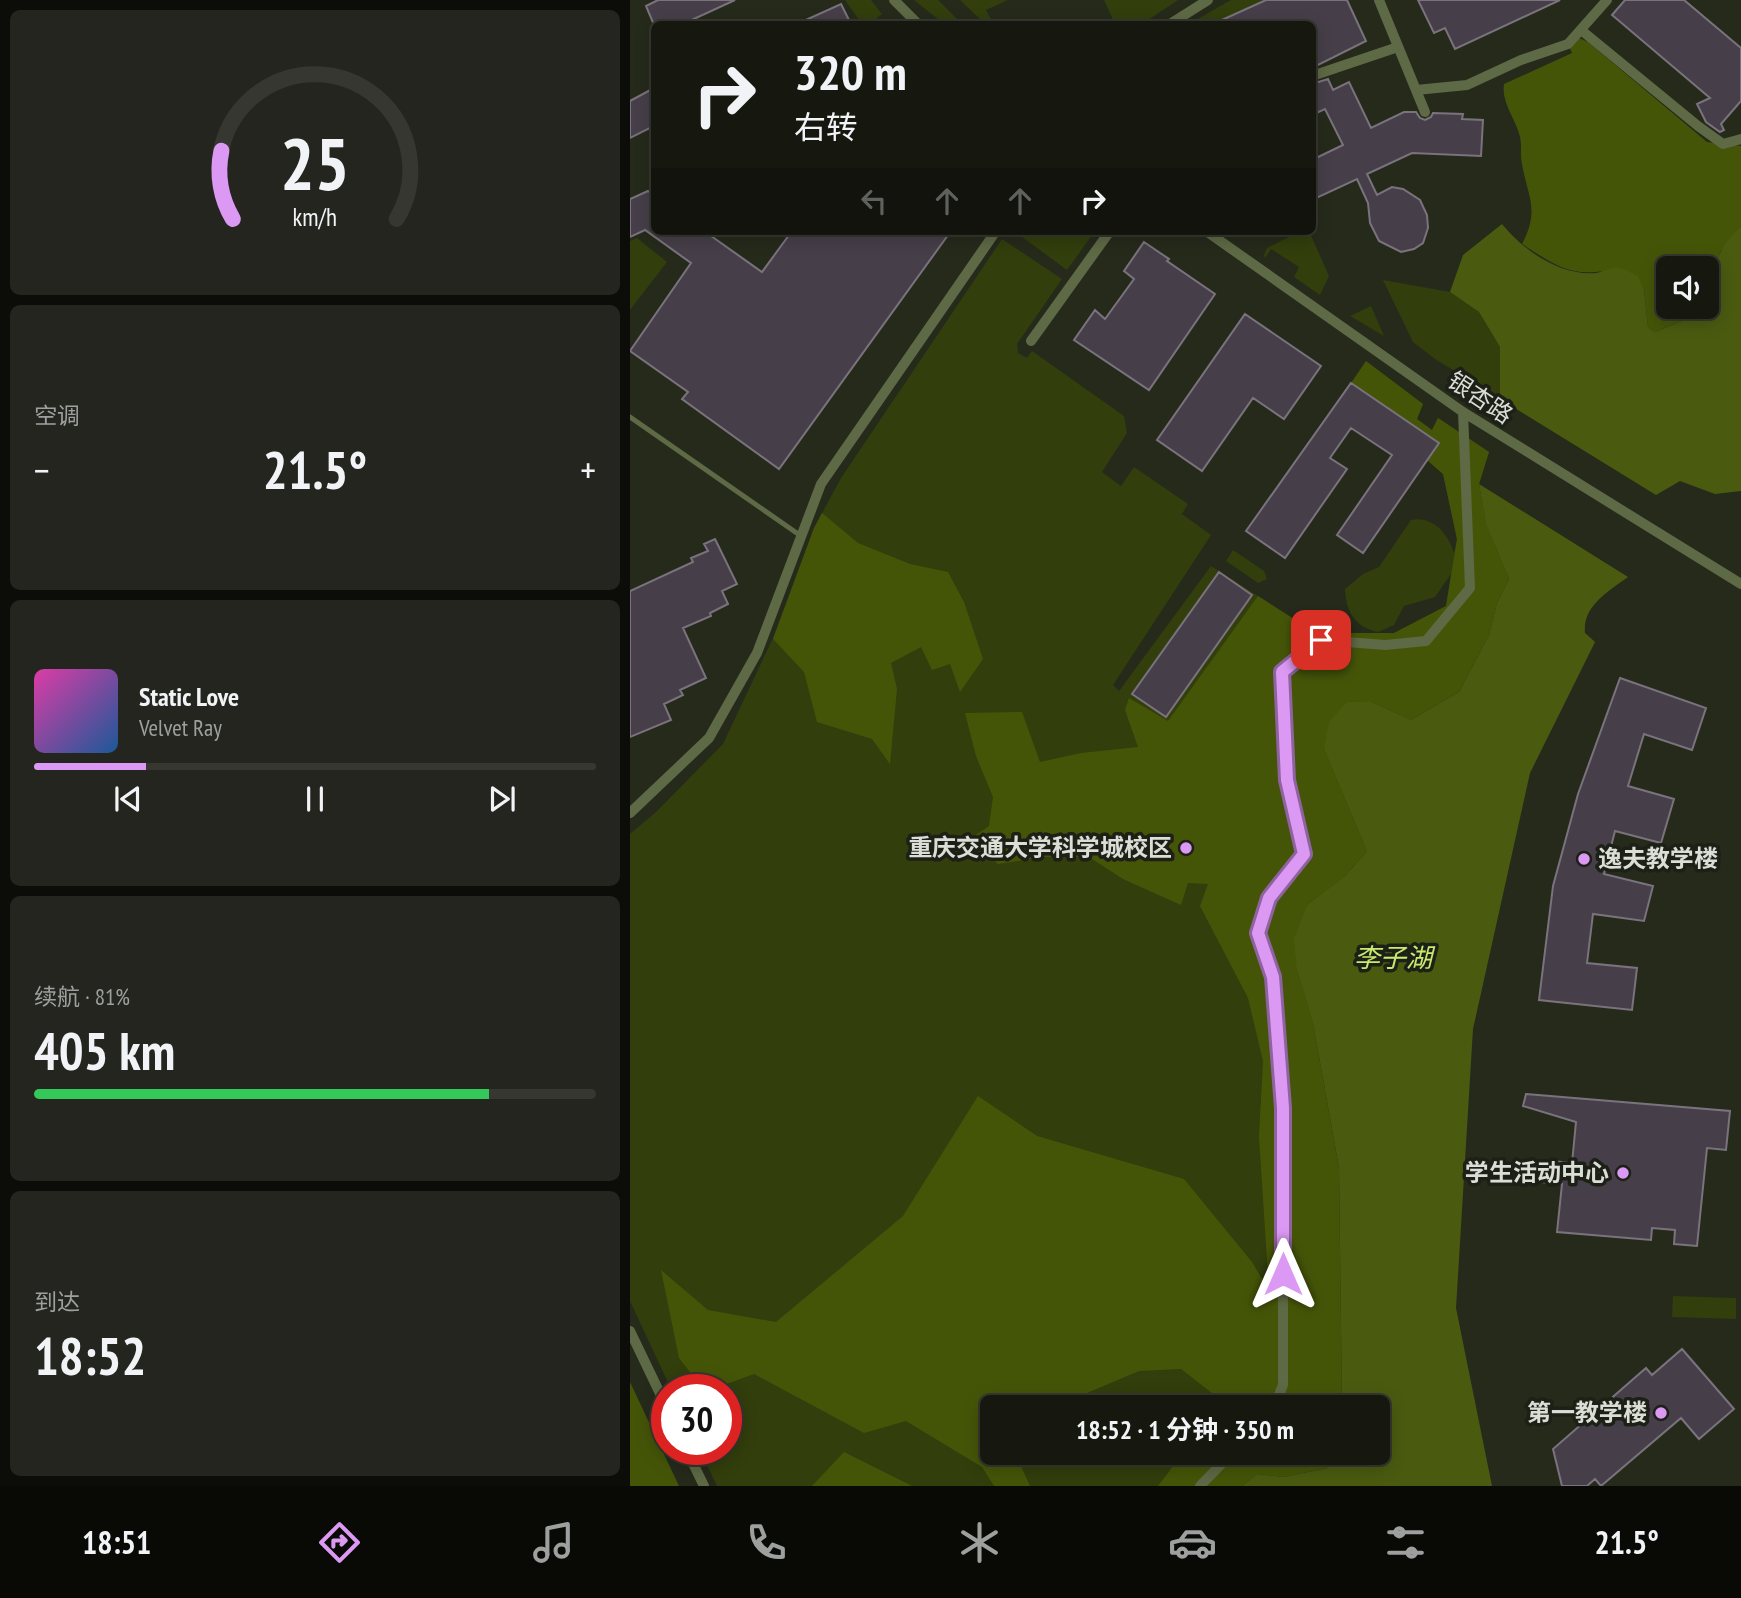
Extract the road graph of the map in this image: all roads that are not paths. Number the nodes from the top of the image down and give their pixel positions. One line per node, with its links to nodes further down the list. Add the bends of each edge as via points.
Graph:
1 (894, 0): 5 (street)
2 (1208, 0): 6 (street)
3 (1379, 0): 8 (street)
4 (1607, 0): 7 (street)
5 (915, 21)
6 (1175, 21)
7 (1581, 30): 10 (street, via 1568,44 1467,85); 12 (street, via 1723,144)
8 (1398, 47): 9 (street); 10 (street)
9 (1316, 75)
10 (1416, 90): 11 (street)
11 (1425, 112)
12 (1741, 139)
13 (993, 235): 19 (street, via 821,484)
14 (1107, 235): 16 (street)
15 (1212, 235): 17 (street, 银杏路)
16 (1031, 341)
17 (1463, 412): 20 (street, 银杏路); 24 (street, via 1470,588 1426,641 1385,645 1321,640 1282,672 1287,780 1304,854 1269,898 1258,933 1273,977 1283,1108 1283,1385)
18 (630, 417): 19 (lane)
19 (801, 536): 21 (street, via 757,653 709,738)
20 (1741, 584)
21 (630, 813)
22 (630, 1331): 23 (street)
23 (651, 1375)
24 (1279, 1395)
25 (694, 1465): 27 (street)
26 (1220, 1465): 28 (street)
27 (704, 1486)
28 (1200, 1486)

